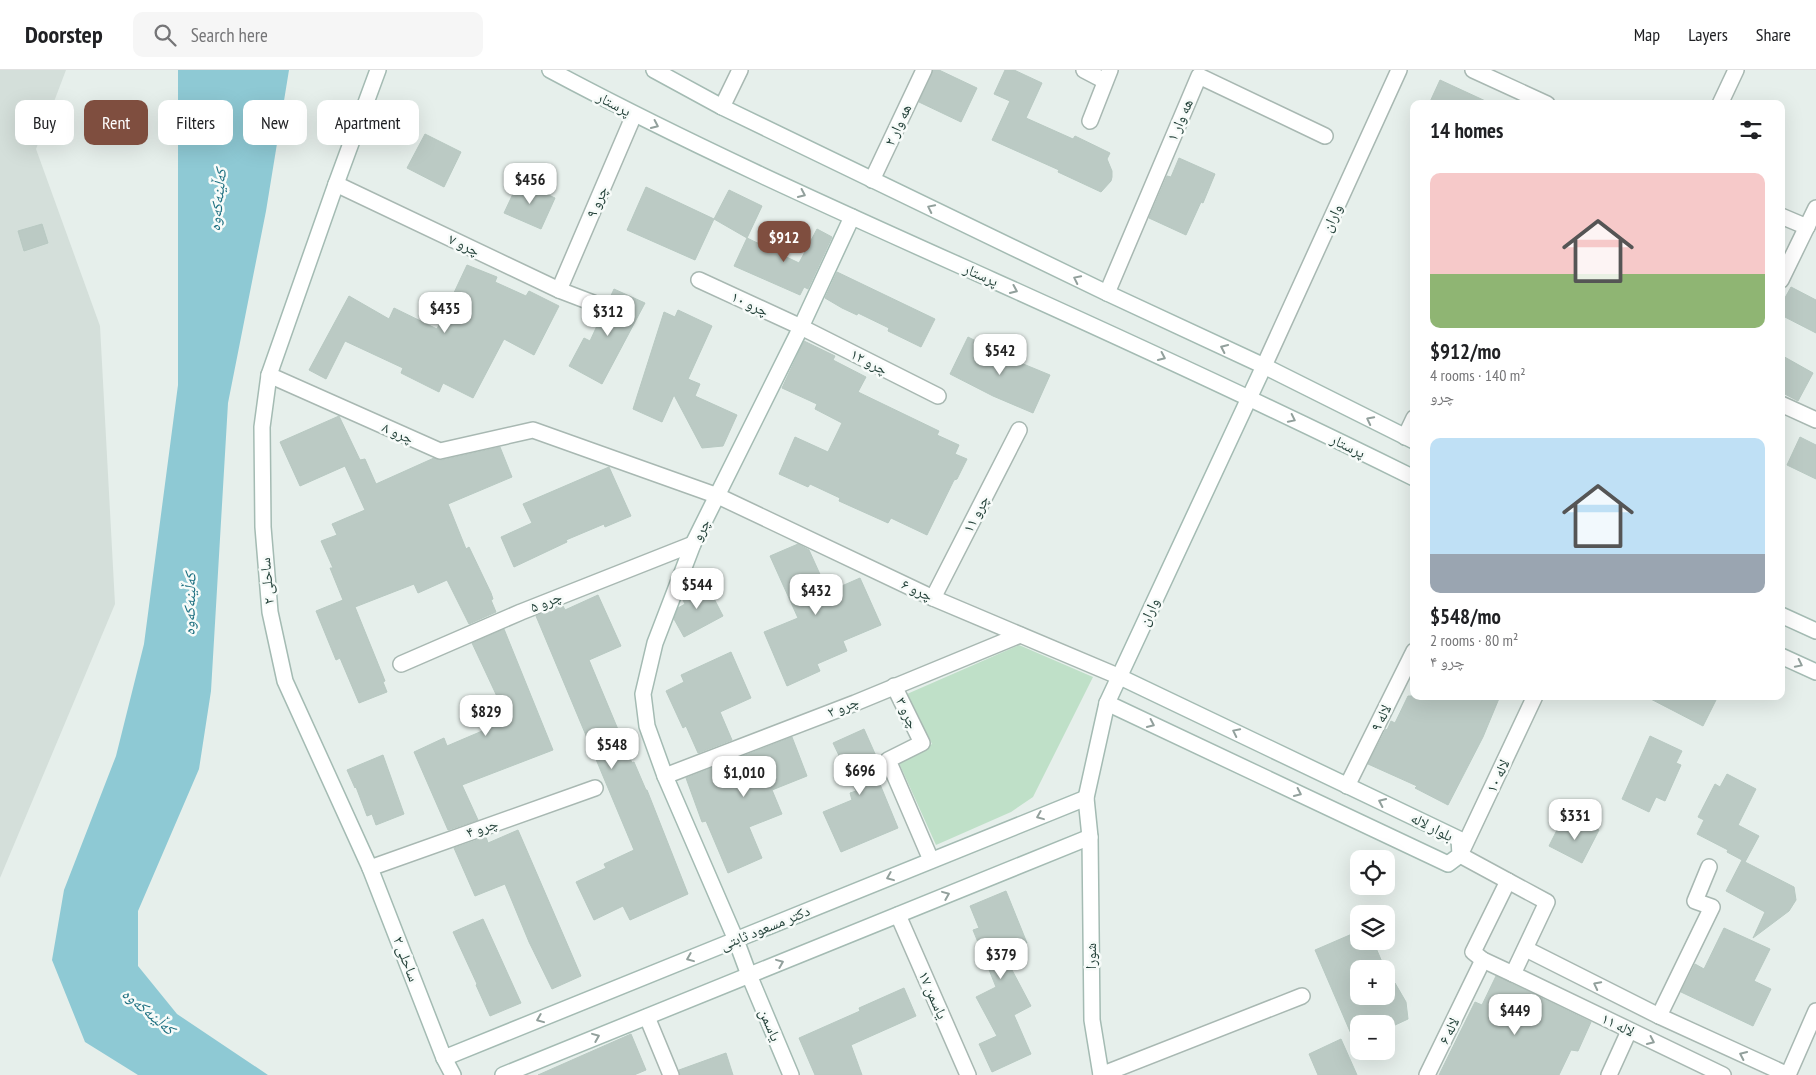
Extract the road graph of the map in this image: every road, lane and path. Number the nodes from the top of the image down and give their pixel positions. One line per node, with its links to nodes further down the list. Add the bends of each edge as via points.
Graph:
1 (378, 70): 18 (street, ساحلی ۲)
2 (550, 70): 14 (street, پرستار)
3 (654, 70): 13 (street)
4 (740, 70): 13 (street)
5 (924, 70): 17 (street, هه وار ۲)
6 (1084, 70): 10 (street)
7 (1399, 70): 29 (street, واران)
8 (1473, 70): 11 (street)
9 (1736, 70): 12 (street)
10 (1108, 76): 15 (street)
11 (1538, 100)
12 (1722, 100)
13 (722, 107): 17 (street)
14 (634, 115): 20 (street, پرستار, one-way to 20); 25 (street, چرو ۹)
15 (1090, 121)
16 (1325, 136): 26 (street, هه وار ۱, via 1199,76)
17 (872, 180): 26 (street, one-way to 17)
18 (336, 184): 25 (street, چرو ۷); 30 (street, ساحلی ۲)
19 (1816, 208): 22 (street)
20 (852, 217): 28 (street, چرو); 32 (street, پرستار, one-way to 32)
21 (1785, 218): 22 (street)
22 (1807, 228): 23 (street)
23 (1785, 272)
24 (699, 280): 28 (street, چرو ۱۰)
25 (559, 290): 27 (street, چرو ۷)
26 (1107, 293): 29 (street, one-way to 26)
27 (594, 303)
28 (800, 327): 31 (street, چرو ۱۲); 39 (street, چرو)
29 (1264, 366): 32 (street); 37 (street, one-way to 29)
30 (269, 375): 35 (street, چرو ۸, via 440,451); 61 (street, ساحلی ۲, via 262,427 261,470 262,527 270,612 285,681)
31 (938, 396)
32 (1248, 398): 38 (street, پرستار, one-way to 38); 49 (street, واران)
33 (1785, 406): 34 (street)
34 (1816, 420)
35 (533, 430): 39 (street, چرو ۶)
36 (1019, 430): 41 (street, چرو ۱۱)
37 (1409, 439)
38 (1410, 476)
39 (718, 496): 40 (street, چرو); 41 (street, چرو ۶)
40 (693, 544): 47 (street, چرو ۵); 53 (street, چرو, via 655,643 643,694 647,726)
41 (933, 598): 44 (street, چرو ۶)
42 (1785, 617): 43 (street)
43 (1816, 631)
44 (1020, 636): 49 (street, چرو ۶); 50 (street, چرو ۲)
45 (1410, 658): 54 (street, لاله ۹)
46 (1785, 658): 48 (street, one-way to 48)
47 (401, 664)
48 (1816, 672)
49 (1120, 677): 52 (street, واران); 54 (street, بلوار لاله, one-way to 49)
50 (894, 686): 53 (street, چرو ۲); 59 (street, چرو ۳, via 922,743 888,760)
51 (1533, 700): 58 (street, لاله ۱۰)
52 (1107, 704): 56 (street, واران); 58 (street, بلوار لاله, one-way to 58, via 1448,864)
53 (665, 776): 64 (street, چرو)
54 (1348, 786): 58 (street, بلوار لاله, one-way to 54, via 1459,839)
55 (595, 788): 61 (street, چرو ۴)
56 (1086, 798): 57 (street, واران); 59 (street, دکتر مسعود ثابتی, one-way to 59)
57 (1090, 837): 63 (street, one-way to 57); 80 (street, شورا, via 1092,1020)
58 (1460, 855): 62 (street)
59 (931, 860): 64 (street, دکتر مسعود ثابتی, one-way to 64)
60 (1709, 867): 71 (street, via 1695,900 1712,907)
61 (370, 868): 74 (street, ساحلی ۲)
62 (1508, 881): 65 (street, via 1547,902); 66 (street, via 1473,952)
63 (898, 915): 68 (street, one-way to 63); 79 (street, یاسمن ۱۷)
64 (736, 940): 68 (street, یاسمن); 74 (street, دکتر مسعود ثابتی, one-way to 74)
65 (1526, 949): 67 (street); 71 (street, لاله ۱۱, one-way to 65)
66 (1484, 960): 67 (street, لاله ۱۱); 81 (street, لاله ۶)
67 (1513, 974): 73 (street, لاله ۱۱)
68 (749, 975): 72 (street); 78 (street, یاسمن)
69 (1302, 996): 80 (street)
70 (1816, 1011): 84 (street)
71 (1659, 1016): 84 (street, لاله ۱۱, one-way to 71)
72 (647, 1017): 76 (street, one-way to 72); 77 (street)
73 (1629, 1031): 82 (street); 83 (street, لاله ۱۱, one-way to 83)
74 (444, 1058): 75 (street, ساحلی ۲)
75 (453, 1075)
76 (503, 1075)
77 (672, 1075)
78 (790, 1075)
79 (968, 1075)
80 (1101, 1075)
81 (1427, 1075)
82 (1609, 1075)
83 (1724, 1075)
84 (1788, 1075)

